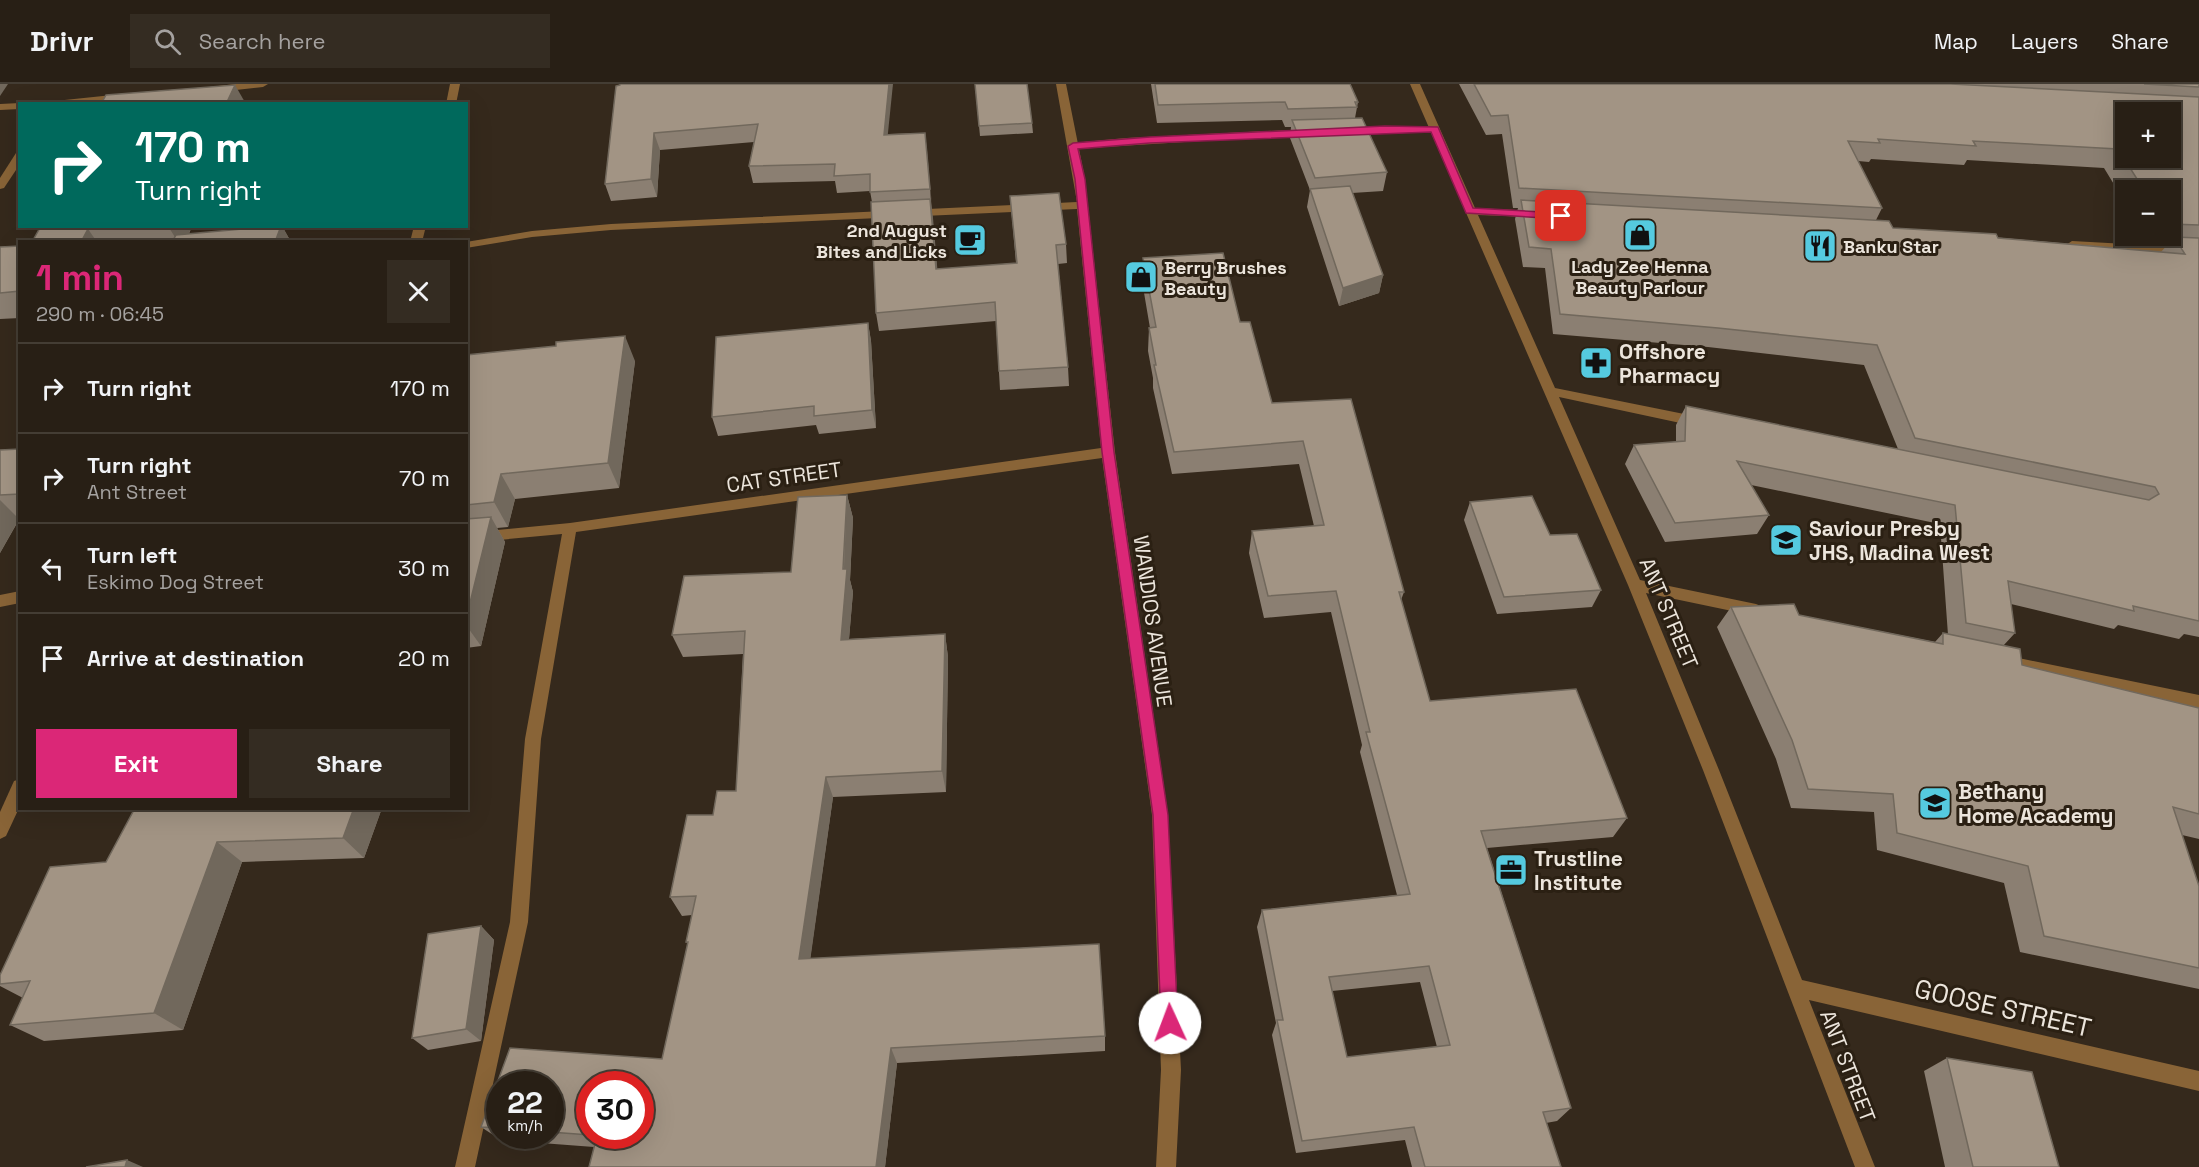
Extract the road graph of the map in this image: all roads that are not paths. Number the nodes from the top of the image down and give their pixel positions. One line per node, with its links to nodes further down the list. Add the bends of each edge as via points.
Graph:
1 (263, 84): 5 (street)
2 (455, 84): 8 (street)
3 (1061, 84): 14 (street, WANDIOS AVENUE)
4 (1415, 84): 11 (street, ANT STREET)
5 (202, 90)
6 (134, 96): 7 (street)
7 (75, 102)
8 (450, 102)
9 (18, 106): 10 (street)
10 (0, 107)
11 (1435, 129): 12 (street); 18 (street, ANT STREET)
12 (1338, 131)
13 (1326, 132): 14 (street)
14 (1073, 146): 17 (street, WANDIOS AVENUE)
15 (18, 158): 16 (street)
16 (0, 186)
17 (1082, 205): 21 (street, via 611,227); 25 (street, WANDIOS AVENUE)
18 (1470, 211): 19 (street); 23 (street, ANT STREET)
19 (1552, 215)
20 (2057, 244): 22 (street)
21 (468, 245)
22 (2199, 252)
23 (1549, 391): 24 (street); 28 (street, ANT STREET)
24 (1712, 425)
25 (1108, 452): 26 (street, CAT STREET); 39 (street, WANDIOS AVENUE, via 1160,815 1171,1070)
26 (570, 528): 27 (street, CAT STREET); 38 (street, via 533,739 519,922)
27 (468, 538)
28 (1635, 585): 31 (street); 36 (street, ANT STREET)
29 (18, 597): 30 (street)
30 (0, 601)
31 (1776, 614)
32 (1999, 660): 33 (street)
33 (2199, 702)
34 (18, 790): 35 (street)
35 (0, 831)
36 (1796, 988): 37 (street, GOOSE STREET); 40 (street, ANT STREET)
37 (2199, 1081)
38 (465, 1167)
39 (1167, 1167)
40 (1865, 1167)

